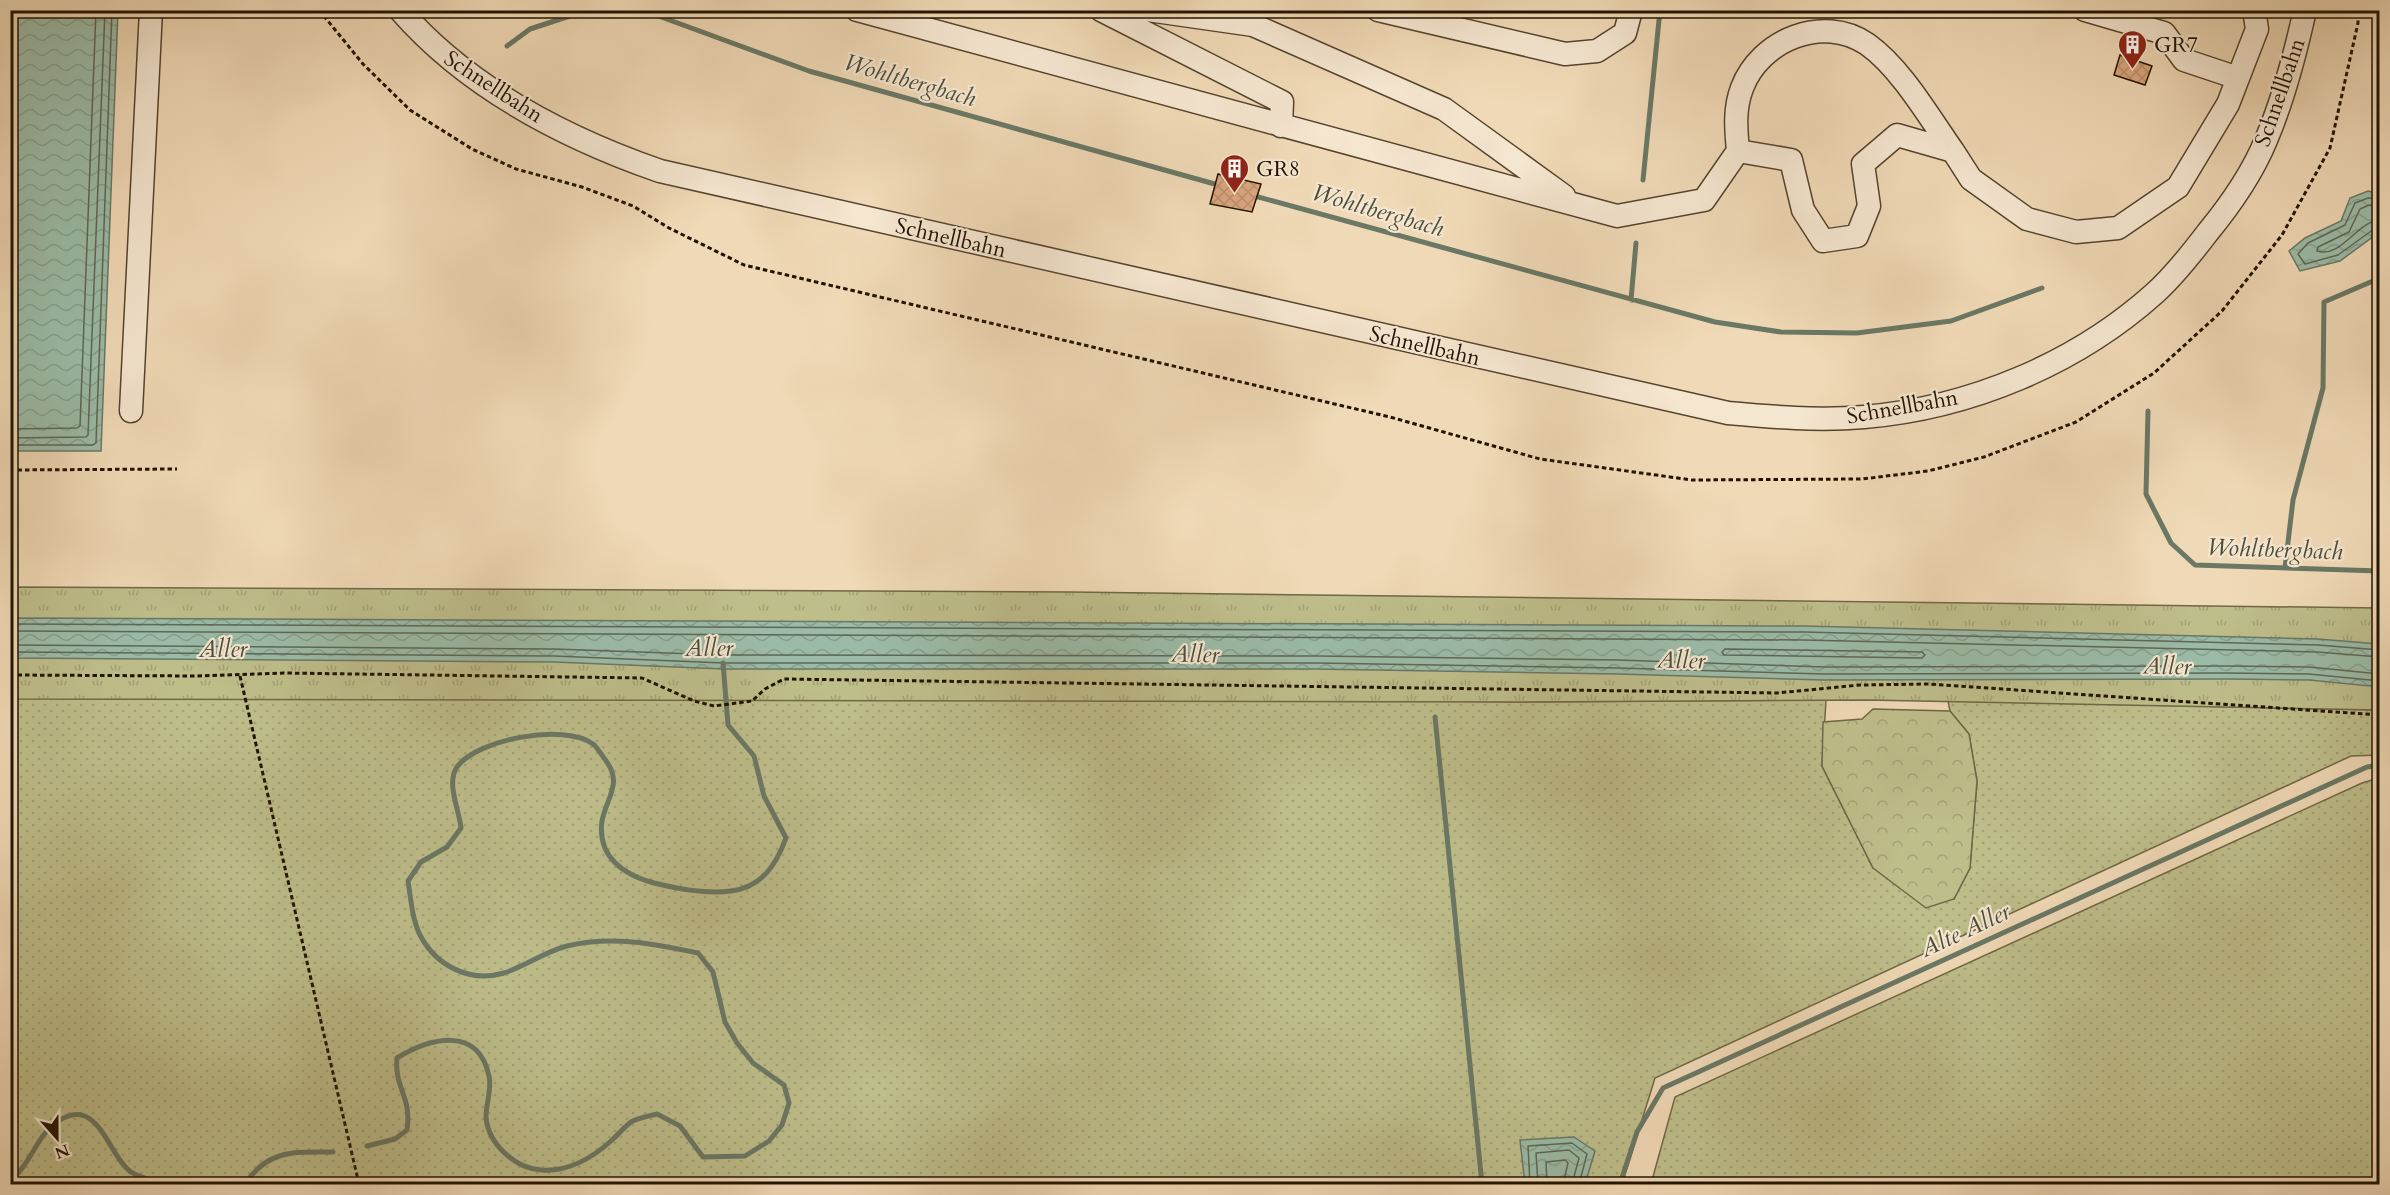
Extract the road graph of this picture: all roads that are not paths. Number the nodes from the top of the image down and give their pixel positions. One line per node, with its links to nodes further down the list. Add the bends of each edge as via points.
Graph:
1 (151, 10): 18 (street)
2 (400, 10): 10 (street, Schnellbahn, via 459,66 514,103 611,154 660,171 1728,413 1795,419 1864,417 1936,405 2007,383 2097,339 2156,293 2232,202 2266,142 2293,66)
3 (857, 10): 13 (street)
4 (1101, 10): 13 (street, via 1282,102)
5 (1148, 10): 17 (street, via 1253,25 1444,109)
6 (1378, 10): 7 (street, via 1564,54 1597,51 1625,33)
7 (1631, 10)
8 (2085, 10): 11 (street, via 2164,33 2184,60)
9 (2254, 10): 11 (street, via 2256,29)
10 (2305, 10)
11 (2238, 78): 16 (street, via 2228,104 2178,187 2118,228 2076,232 2027,219 1971,179)
12 (1915, 97): 14 (street); 15 (street, via 1866,43 1815,31 1784,40 1762,57 1743,87 1735,115); 16 (street)
13 (1281, 126): 17 (street)
14 (1897, 135): 15 (street, via 1863,165 1869,206 1857,236 1823,241 1803,210 1791,160); 16 (street)
15 (1738, 151): 17 (street, via 1704,200 1617,216)
16 (1953, 151)
17 (1576, 205)
18 (131, 411)

